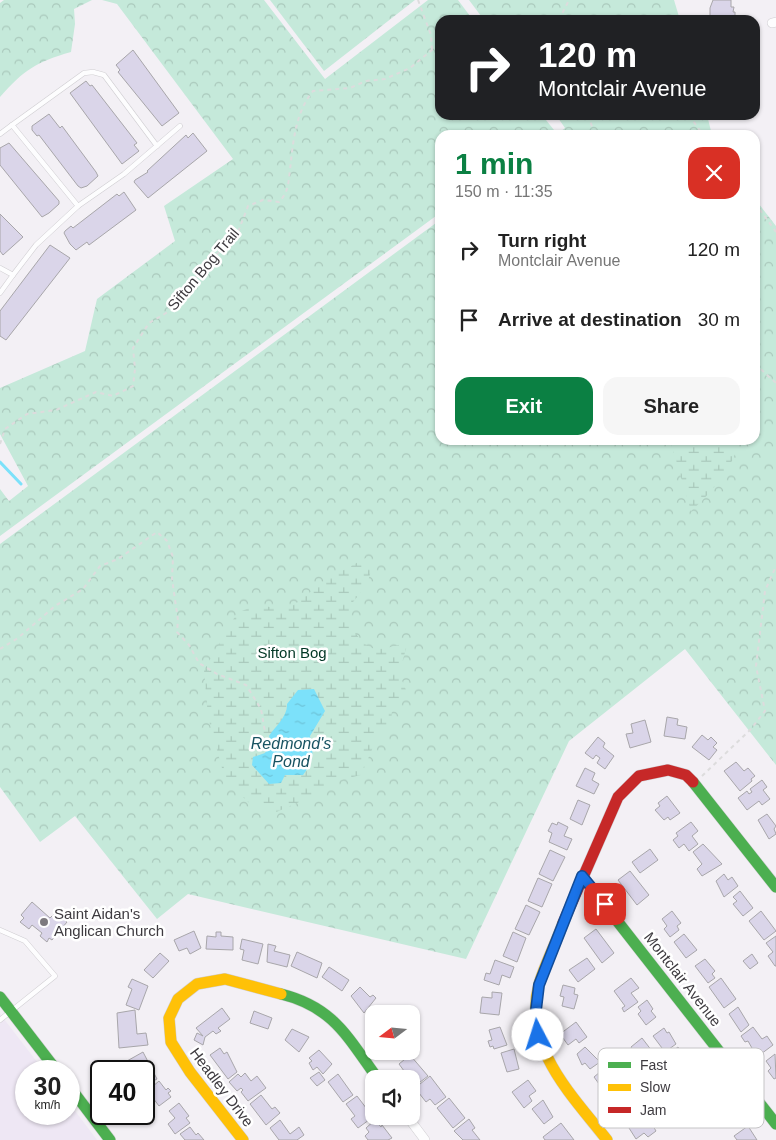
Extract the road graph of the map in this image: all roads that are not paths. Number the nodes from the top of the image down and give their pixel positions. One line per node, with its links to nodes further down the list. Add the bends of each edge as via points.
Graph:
1 (12, 125): 3 (lane); 4 (lane, via 84,73 93,72 104,75); 5 (lane)
2 (180, 126): 4 (lane)
3 (0, 134)
4 (157, 146): 5 (lane)
5 (78, 206): 7 (lane, via 36,245)
6 (0, 268): 7 (lane)
7 (13, 275): 8 (lane)
8 (0, 293)
9 (582, 876): 10 (street, via 618,797 639,776 668,770 686,775 698,787); 15 (street, Montclair Avenue); 25 (street, via 539,985 538,1035 557,1075)
10 (776, 887)
11 (0, 930): 13 (lane, via 25,941 55,976)
12 (0, 997): 13 (street)
13 (12, 1012): 14 (lane); 16 (street)
14 (0, 1020)
15 (717, 1048)
16 (49, 1060)
17 (371, 1070): 23 (street, Headley Drive, via 335,1020 302,999 225,979 197,984 178,999 169,1018 172,1042 190,1072)
18 (80, 1100): 22 (street)
19 (764, 1109): 20 (street, Montclair Avenue)
20 (776, 1124)
21 (414, 1125): 24 (street)
22 (110, 1140)
23 (243, 1140)
24 (425, 1140)
25 (607, 1140)

